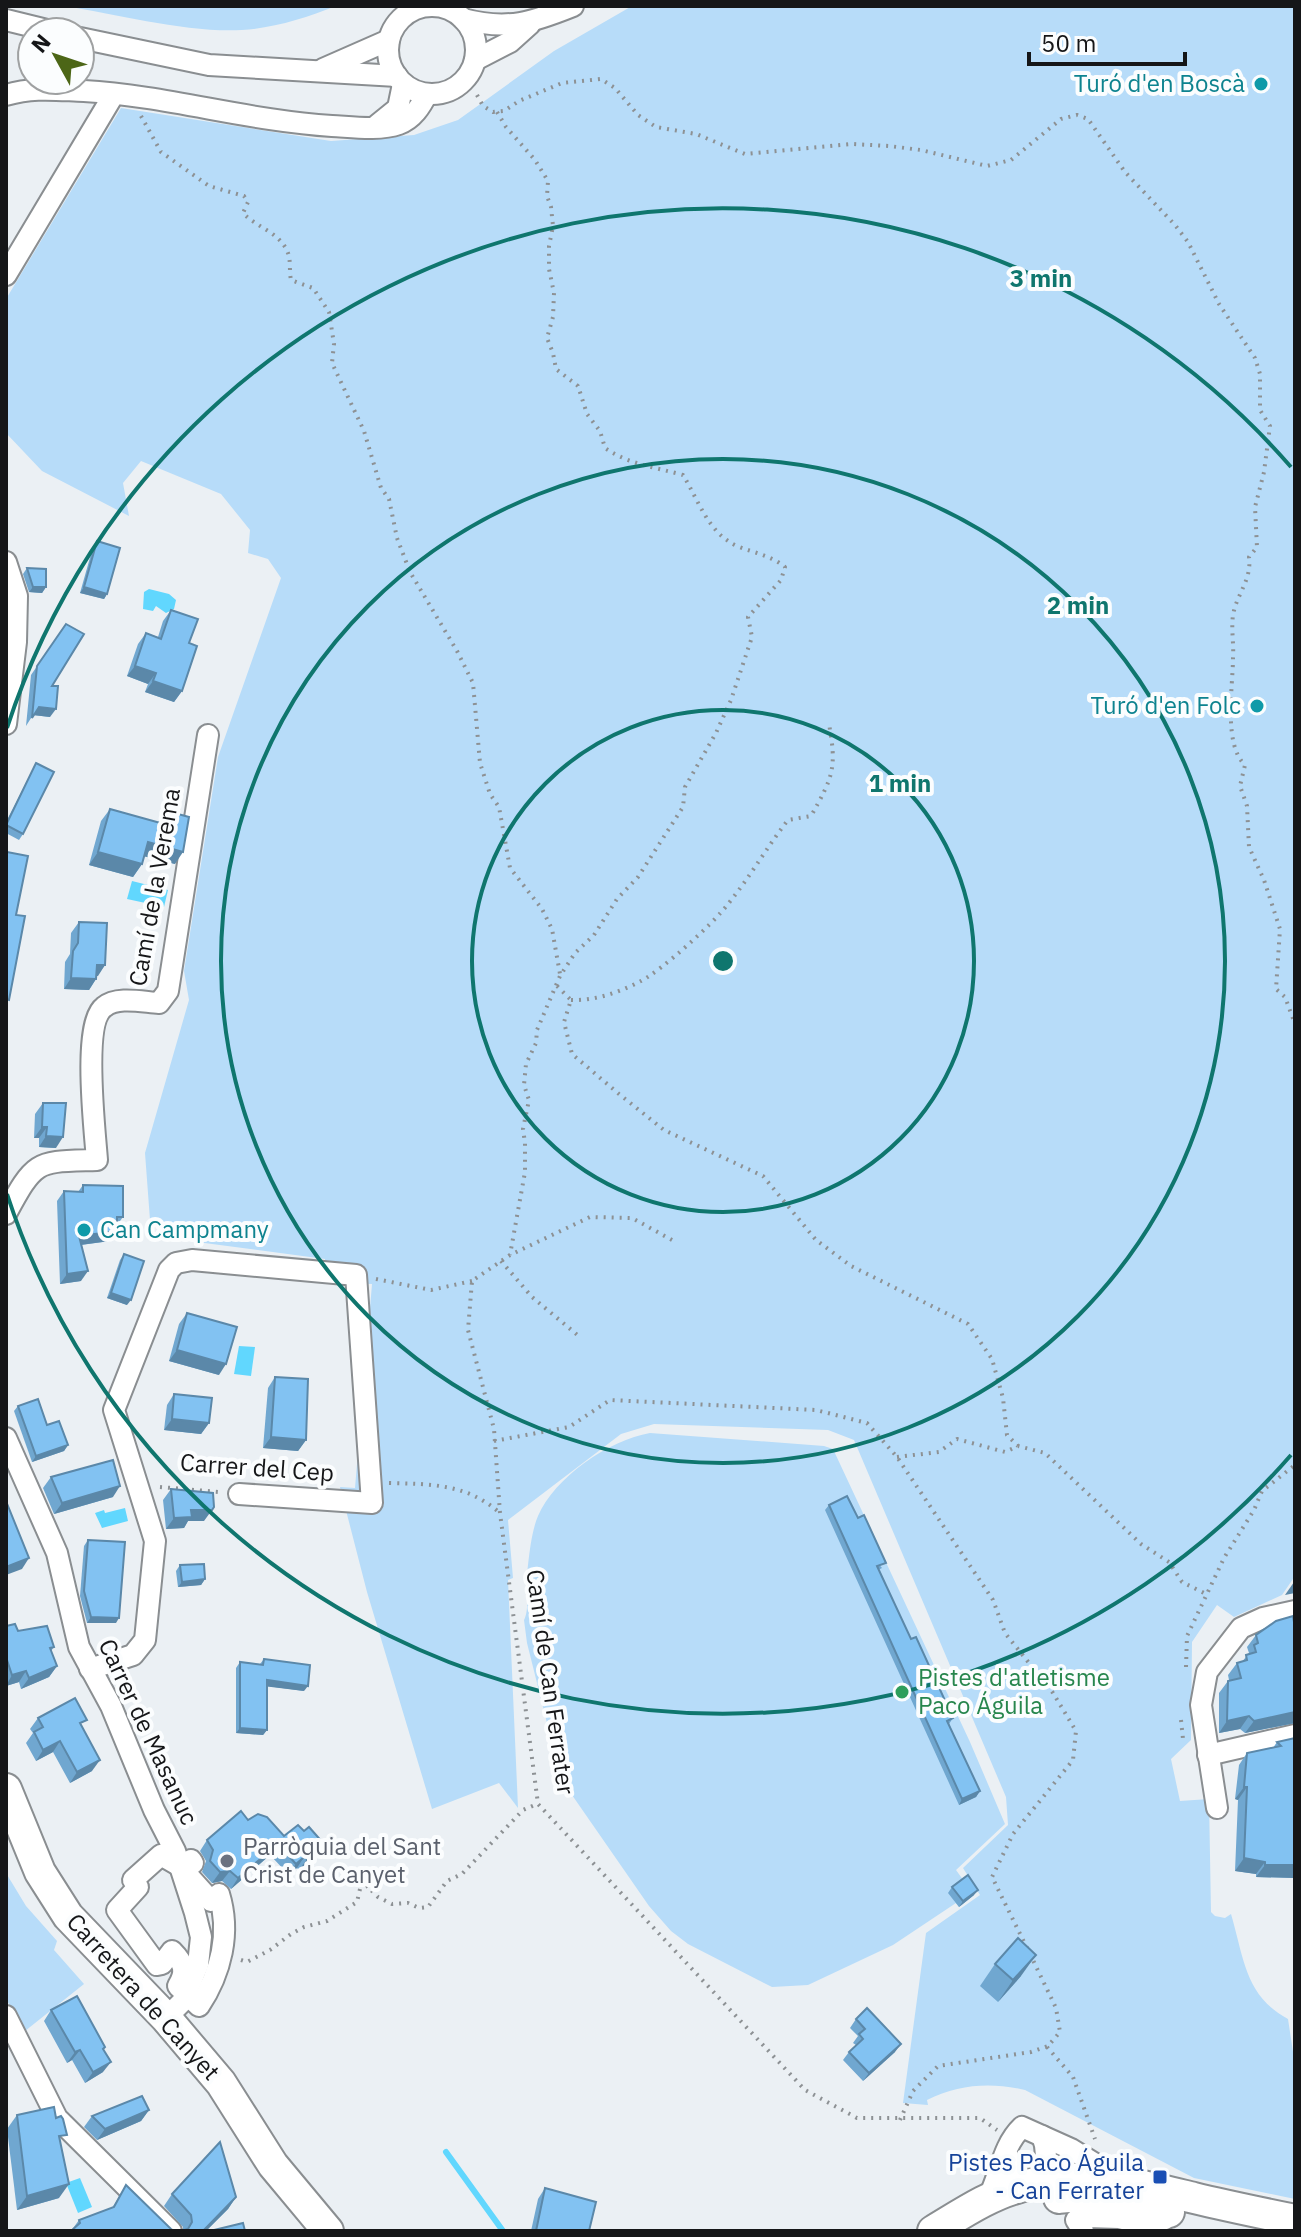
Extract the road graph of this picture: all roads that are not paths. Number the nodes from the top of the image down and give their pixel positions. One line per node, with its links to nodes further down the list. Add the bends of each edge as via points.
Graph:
1 (573, 6): 3 (street)
2 (463, 19): 3 (street); 4 (street, via 445,8 419,8 400,20); 6 (street, via 473,35)
3 (530, 24): 6 (street, via 510,42)
4 (389, 40): 7 (street); 8 (street, via 389,59)
5 (96, 41): 7 (street, via 209,65)
6 (475, 60): 10 (street, via 455,87)
7 (319, 70): 8 (street)
8 (400, 80): 10 (street); 12 (street, via 398,108)
9 (120, 94): 11 (street, via 31,88); 12 (street, via 302,124); 13 (street)
10 (427, 94): 12 (street, via 419,110 399,124)
11 (6, 95)
12 (373, 127)
13 (6, 275)
14 (6, 562): 15 (street, via 17,596)
15 (6, 724)
16 (208, 735): 17 (street, Camí de la Verema, via 168,991 159,1003 106,1004 93,1020 97,1160 47,1162 33,1171)
17 (6, 1214)
18 (6, 1438): 21 (street, Carrer de Masanuc, via 57,1553 79,1647)
19 (239, 1494): 21 (street, Carrer del Cep, via 372,1493 356,1275 192,1260 176,1263 165,1276 114,1410 155,1541 145,1640 133,1655)
20 (1295, 1611): 23 (street, via 1241,1628 1207,1672 1201,1705)
21 (90, 1669): 27 (street, Carrer de Masanuc)
22 (1295, 1735): 23 (street)
23 (1208, 1755): 25 (street)
24 (6, 1789): 31 (street, Carretera de Canyet, via 40,1872 68,1916)
25 (1217, 1808)
26 (6, 1832): 28 (street, Carretera de Canyet, via 39,1898)
27 (180, 1866): 29 (street, via 201,1937 198,1965); 29 (street, via 191,1860 184,1871 211,1901 219,1894 226,1928 208,1993 199,2006); 29 (street, via 161,1855 133,1880 138,1887 117,1910 157,1965 172,1951 183,1963 178,1986)
28 (89, 1961): 31 (street, via 103,1968 141,2008); 32 (street, Carretera de Canyet)
29 (186, 1994): 31 (street)
30 (6, 2016): 40 (street, via 57,2118)
31 (166, 2018): 32 (street, via 165,2030 206,2082); 42 (street, Carretera de Canyet, via 221,2083 273,2165)
32 (209, 2094): 41 (street, Carretera de Canyet)
33 (1042, 2136): 34 (street, via 1022,2127); 35 (street, via 1047,2147 1043,2174); 36 (street, via 1071,2149)
34 (1008, 2146): 35 (street, via 1021,2179); 37 (street)
35 (1035, 2183): 36 (street, via 1049,2190); 37 (street); 44 (street, via 1029,2192)
36 (1118, 2191): 38 (street); 39 (street); 45 (street, via 1049,2200 1000,2213)
37 (987, 2201): 43 (street)
38 (1171, 2213): 46 (street, via 1148,2225 1119,2218 1076,2220); 47 (street)
39 (1295, 2220)
40 (171, 2231)
41 (300, 2231)
42 (328, 2231)
43 (933, 2231)
44 (949, 2231)
45 (967, 2231)
46 (1083, 2231)
47 (1246, 2231)

